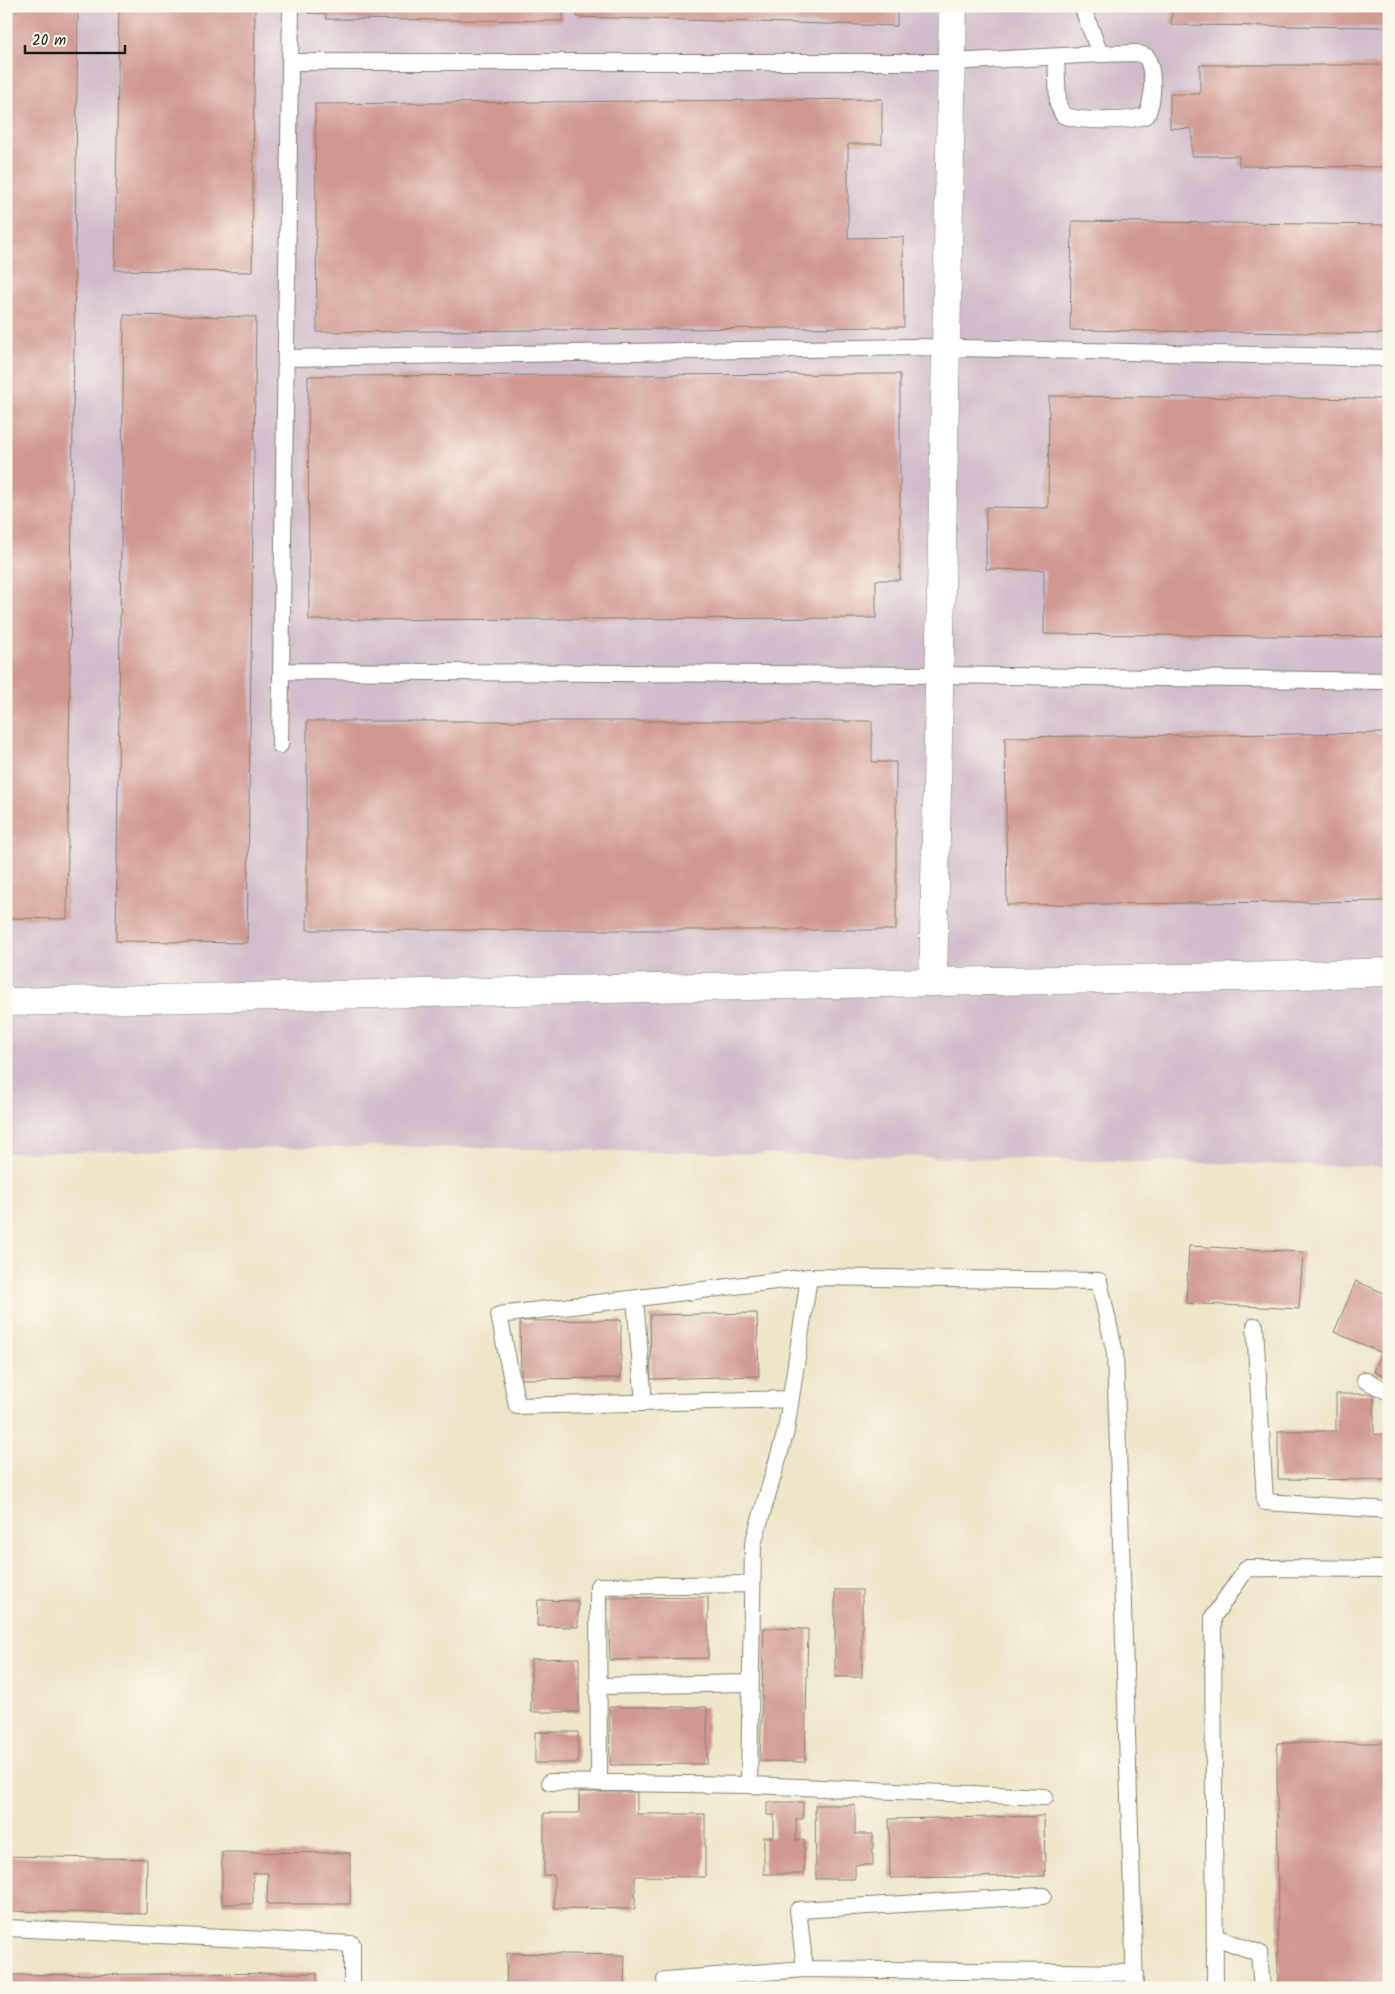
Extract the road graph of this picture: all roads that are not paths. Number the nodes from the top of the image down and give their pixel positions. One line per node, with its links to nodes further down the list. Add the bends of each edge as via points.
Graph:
1 (291, 6): 6 (lane)
2 (953, 6): 7 (street)
3 (1082, 6): 4 (lane)
4 (1100, 54): 5 (lane); 5 (lane, via 1137,53 1147,57 1151,68 1152,104 1147,115 1137,119 1073,119 1063,115 1058,104)
5 (1056, 57): 7 (lane)
6 (290, 62): 7 (lane); 9 (lane)
7 (952, 62): 8 (street)
8 (946, 347): 9 (lane); 10 (lane); 12 (street)
9 (286, 358): 11 (lane)
10 (1389, 358)
11 (281, 671): 12 (lane); 14 (lane)
12 (939, 675): 13 (lane); 16 (street)
13 (1389, 681)
14 (280, 745)
15 (1389, 972): 16 (street)
16 (933, 982): 17 (street)
17 (6, 1002)
18 (809, 1277): 19 (lane); 23 (lane); 39 (lane, via 1099,1281 1115,1353)
19 (635, 1299): 24 (lane); 24 (lane, via 499,1315 517,1406)
20 (1254, 1326): 25 (lane, via 1265,1502)
21 (1365, 1380): 22 (lane)
22 (1389, 1392)
23 (791, 1399): 24 (lane); 27 (lane, via 786,1431 753,1544)
24 (644, 1403)
25 (1389, 1510)
26 (1389, 1569): 36 (lane, via 1247,1568 1213,1617)
27 (752, 1584): 28 (lane); 29 (lane, via 598,1586)
28 (751, 1683): 29 (lane); 32 (lane)
29 (600, 1686): 31 (lane)
30 (550, 1782): 31 (lane)
31 (600, 1783): 32 (lane)
32 (749, 1785): 33 (lane)
33 (1046, 1797)
34 (1043, 1896): 37 (lane, via 798,1910)
35 (6, 1928): 40 (lane, via 352,1944)
36 (1215, 1937): 41 (lane); 42 (lane, via 1259,1953)
37 (805, 1969): 38 (lane); 39 (lane)
38 (665, 1980)
39 (1135, 1980)
40 (352, 1988)
41 (1215, 1988)
42 (1262, 1988)

